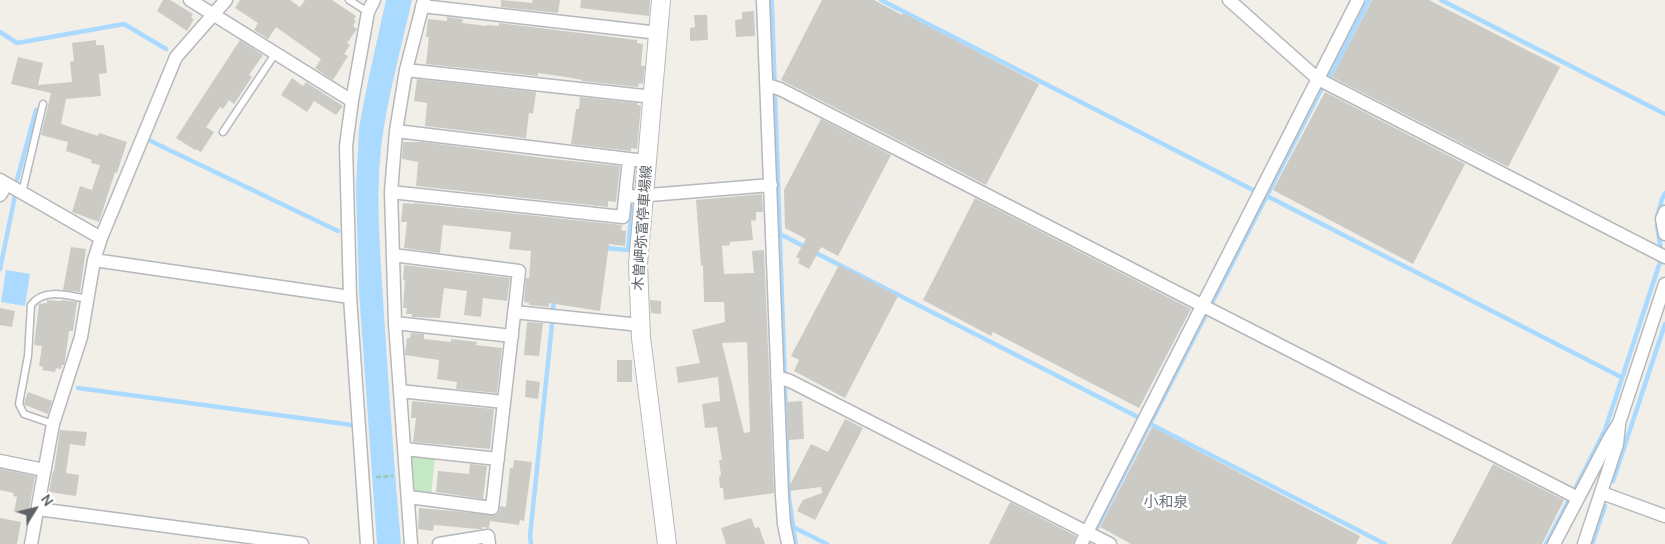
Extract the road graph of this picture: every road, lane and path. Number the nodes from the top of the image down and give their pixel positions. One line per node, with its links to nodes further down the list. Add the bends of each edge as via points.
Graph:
1 (190, 0): 11 (street)
2 (226, 0): 11 (street)
3 (349, 0): 10 (lane)
4 (374, 0): 10 (street)
5 (661, 0): 12 (main road, 木曽岬弥富停車場線)
6 (763, 0): 16 (street)
7 (1229, 0): 15 (street)
8 (1358, 0): 15 (street)
9 (423, 3): 12 (street); 14 (street)
10 (368, 12): 18 (street)
11 (214, 15): 13 (street); 33 (street, via 176,57)
12 (659, 33): 17 (main road, 木曽岬弥富停車場線)
13 (275, 54): 18 (street); 21 (lane)
14 (406, 70): 17 (street); 20 (street)
15 (1318, 79): 35 (street); 40 (street)
16 (772, 86): 25 (street); 40 (street)
17 (653, 97): 23 (main road, 木曽岬弥富停車場線)
18 (352, 101): 38 (street, via 346,146)
19 (43, 104): 27 (lane)
20 (396, 131): 22 (street); 26 (street)
21 (223, 132)
22 (629, 159): 23 (street); 30 (street)
23 (648, 161): 29 (main road, 木曽岬弥富停車場線)
24 (4, 182): 27 (street); 28 (street)
25 (771, 185): 29 (street); 45 (street)
26 (391, 192): 30 (street, via 623,217); 34 (street)
27 (22, 193): 33 (street)
28 (0, 195)
29 (644, 196): 30 (street); 43 (main road, 木曽岬弥富停車場線, via 638,264)
30 (625, 197)
31 (1665, 212): 32 (street, via 1662,219)
32 (1665, 234)
33 (101, 238): 36 (street)
34 (393, 254): 41 (street, via 519,271); 42 (street)
35 (1662, 255)
36 (94, 260): 38 (street); 39 (street)
37 (1665, 284): 48 (street)
38 (350, 296): 64 (street)
39 (87, 299): 49 (street, via 81,337); 49 (lane, via 50,294 35,299 31,305 28,356 19,404 24,414)
40 (1207, 308): 58 (street); 61 (street)
41 (514, 312): 43 (street); 44 (street)
42 (395, 323): 44 (street); 46 (street)
43 (640, 325): 68 (main road, 木曽岬弥富停車場線)
44 (512, 336): 47 (street)
45 (783, 379): 61 (street); 69 (street, via 782,496)
46 (400, 391): 47 (street); 50 (street)
47 (504, 402): 51 (street)
48 (1619, 423): 56 (street, via 1617,444); 58 (street)
49 (53, 424): 53 (street)
50 (405, 449): 51 (street); 57 (street)
51 (498, 459): 57 (street, via 492,508)
52 (0, 461): 53 (street)
53 (44, 470): 59 (street)
54 (400, 475): 55 (path)
55 (375, 477)
56 (1602, 493): 60 (street); 73 (street)
57 (408, 497): 65 (street)
58 (1578, 498): 72 (street)
59 (38, 509): 62 (street); 63 (street)
60 (1665, 516)
61 (1091, 534): 70 (street); 71 (street)
62 (31, 544)
63 (302, 544)
64 (367, 544)
65 (412, 544)
66 (439, 544): 67 (street, via 488,536)
67 (489, 544)
68 (667, 544)
69 (788, 544)
70 (1081, 544)
71 (1110, 544)
72 (1554, 544)
73 (1584, 544)

